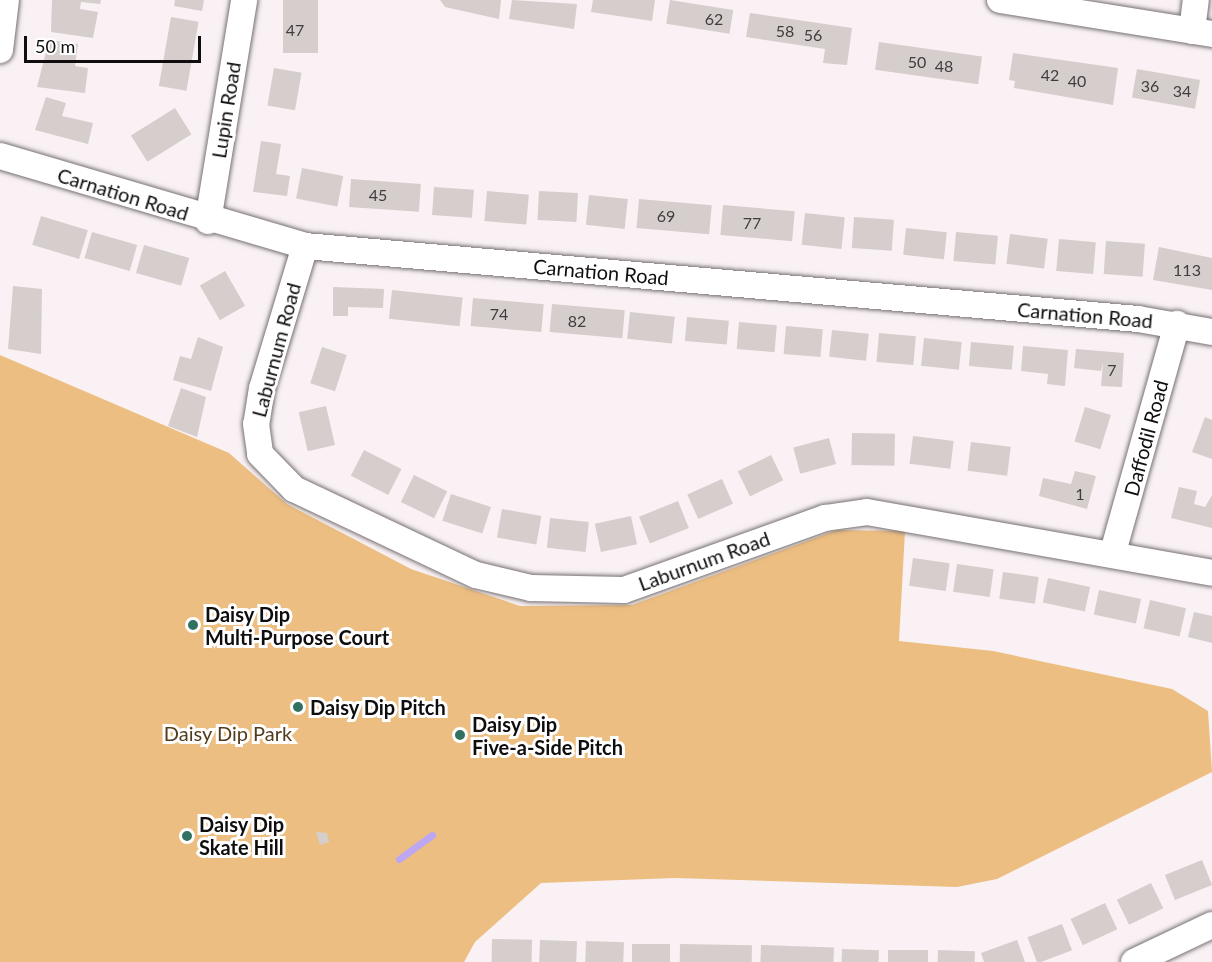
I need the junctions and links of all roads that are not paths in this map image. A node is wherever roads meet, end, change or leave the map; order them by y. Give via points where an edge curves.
1 (6, 0) edge
2 (244, 0) edge
3 (1000, 0) edge
4 (1196, 0) edge
5 (1202, 33) edge
6 (0, 50) edge
7 (0, 156) edge
8 (208, 221) junction
9 (305, 246) junction
10 (1177, 324) junction
11 (1212, 332) edge
12 (1113, 552) junction
13 (1212, 573) edge
14 (1212, 925) edge
15 (1134, 962) edge

1 - 6 street
2 - 8 street, Lupin Road
3 - 5 street
4 - 5 street
7 - 8 street, Carnation Road
8 - 9 street, Carnation Road
9 - 10 street, Carnation Road
9 - 12 street, Laburnum Road via 262,388 256,424 260,454 294,489 476,575 531,588 624,590 825,518 867,512
10 - 11 street, Carnation Road
10 - 12 street, Daffodil Road
12 - 13 street, Laburnum Road
14 - 15 street

